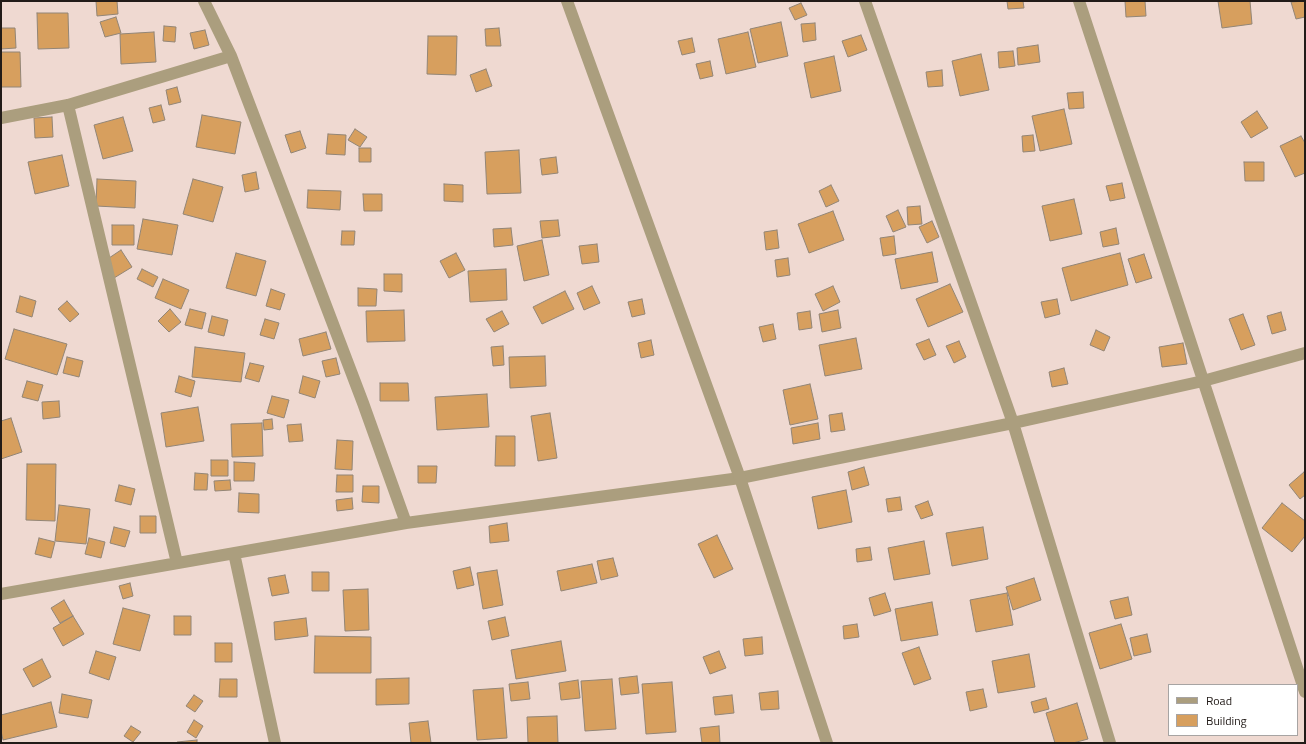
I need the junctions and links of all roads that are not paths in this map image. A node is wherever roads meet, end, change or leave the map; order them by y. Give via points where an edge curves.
1 (204, 1) edge
2 (567, 1) edge
3 (865, 1) edge
4 (1080, 1) edge
5 (231, 56) junction
6 (68, 105) junction
7 (1, 118) edge
8 (1305, 353) edge
9 (1203, 381) junction
10 (1013, 423) junction
11 (740, 478) junction
12 (406, 523) junction
13 (234, 553) junction
14 (178, 563) junction
15 (1, 594) edge
16 (1305, 692) edge
17 (275, 743) edge
18 (827, 743) edge
19 (1110, 743) edge

1 - 5 street
2 - 11 street
3 - 10 street
4 - 9 street
5 - 6 street
5 - 12 street
6 - 7 street
6 - 14 street
8 - 9 street
9 - 10 street
9 - 16 street
10 - 11 street
10 - 19 street
11 - 12 street
11 - 18 street
12 - 13 street
13 - 14 street
13 - 17 street
14 - 15 street

